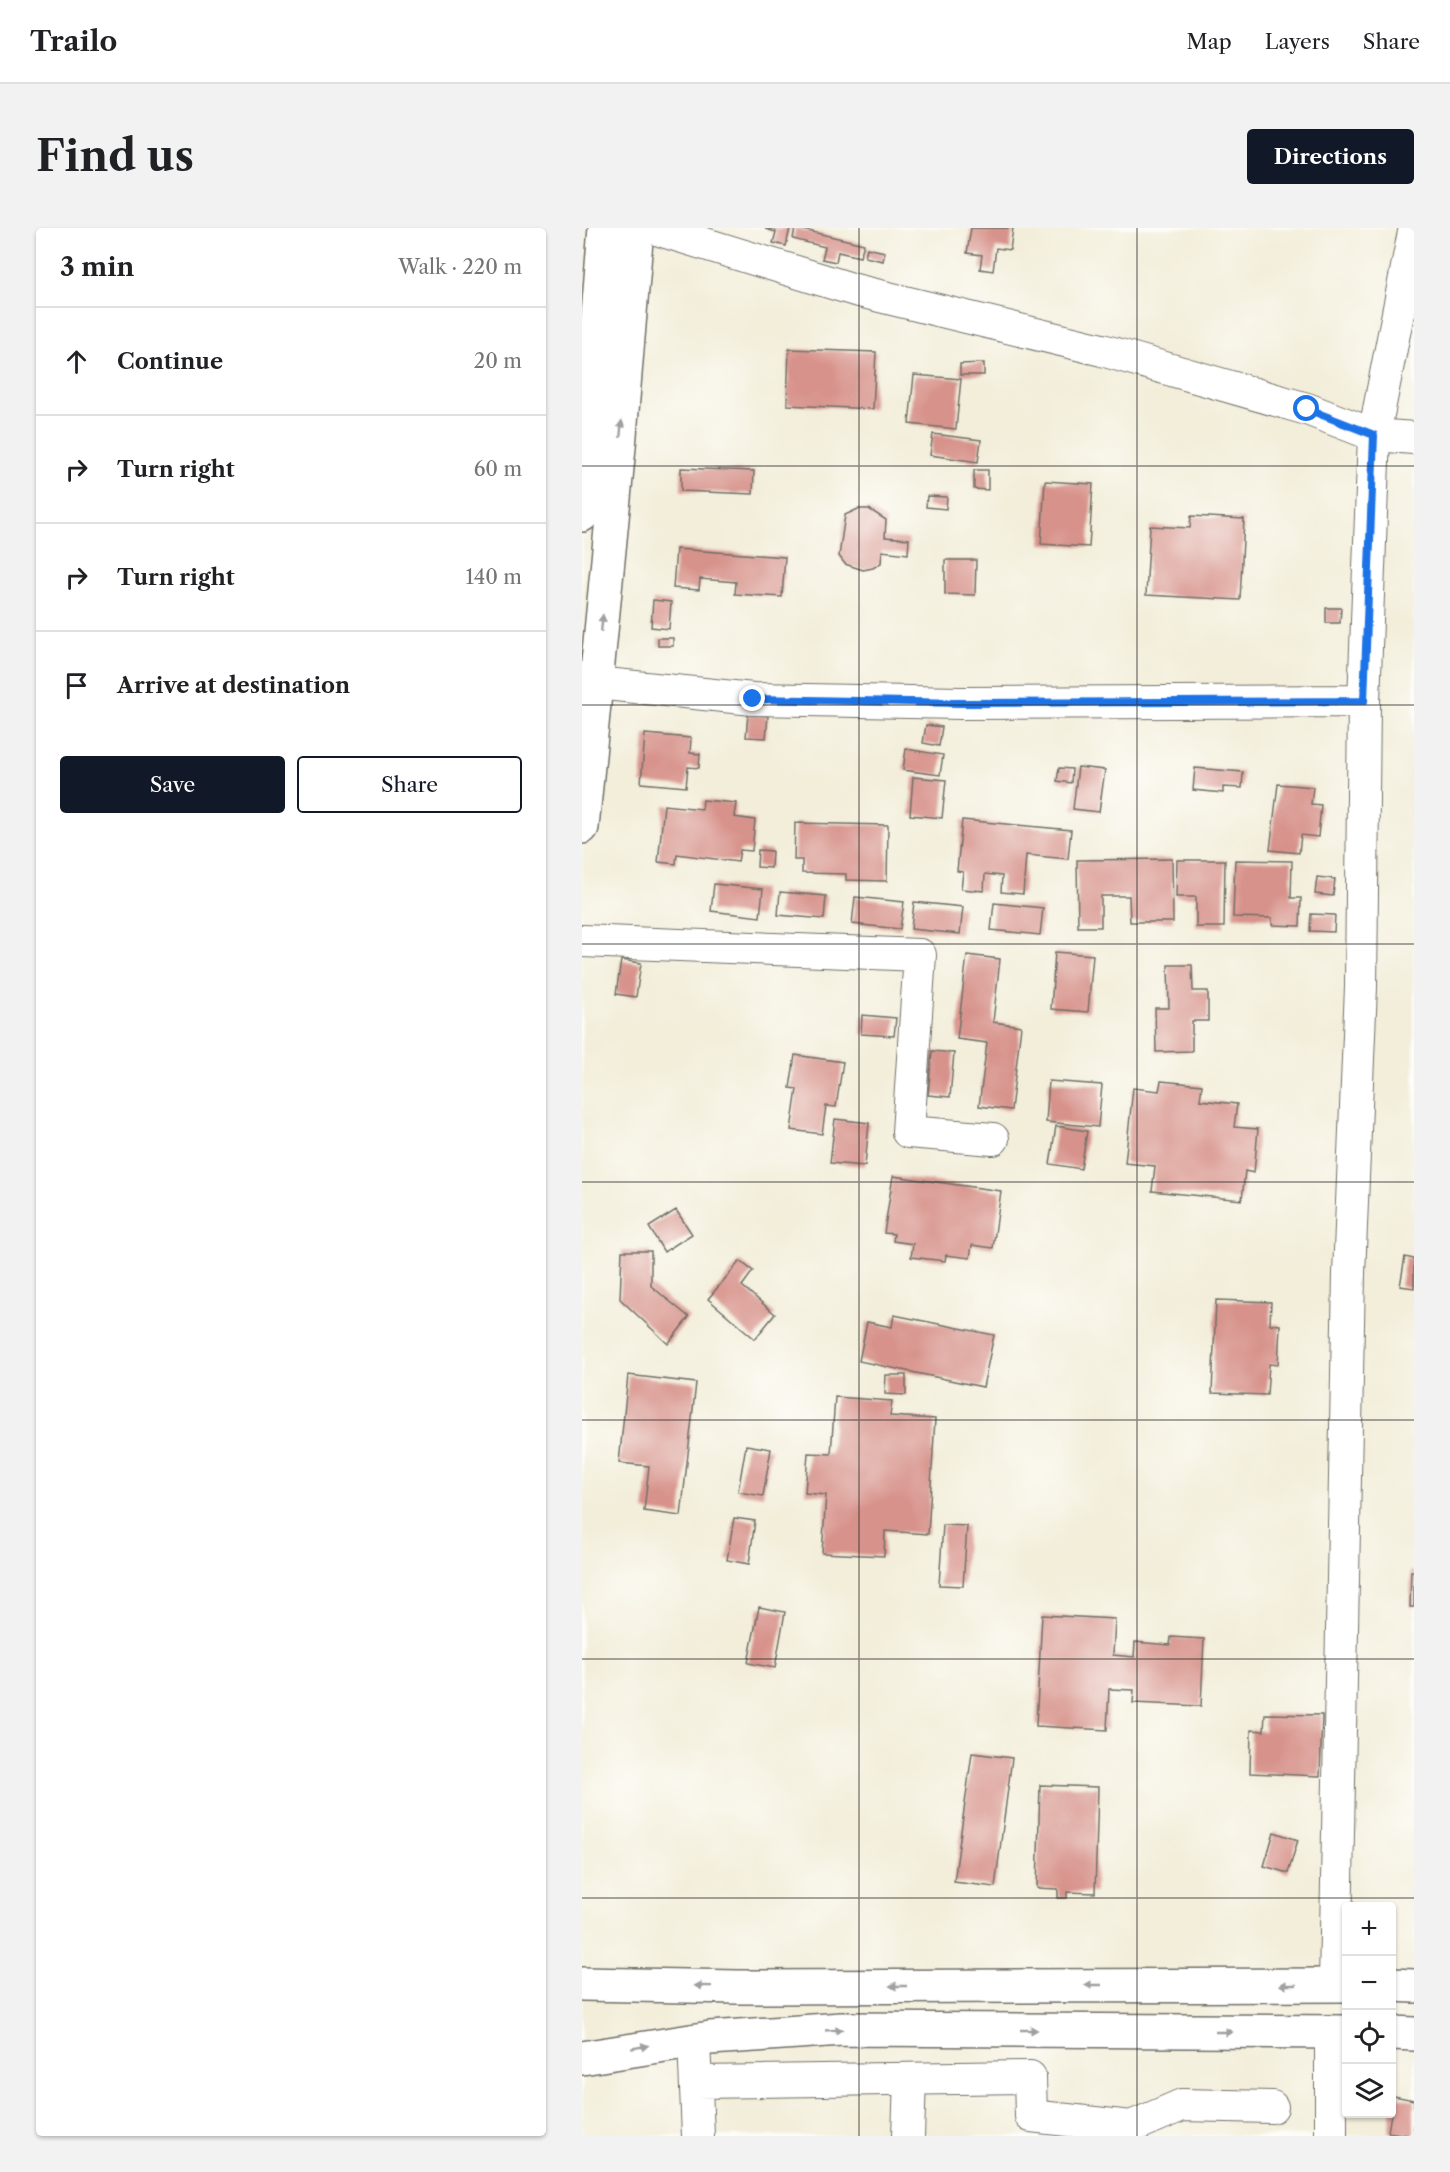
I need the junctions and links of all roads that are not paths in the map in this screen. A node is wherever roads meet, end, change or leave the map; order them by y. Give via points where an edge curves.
1 (605, 228) edge
2 (637, 228) edge
3 (653, 228) edge
4 (1414, 232) edge
5 (1374, 435) junction
6 (1414, 438) edge
7 (582, 515) edge
8 (596, 683) junction
9 (1364, 701) junction
10 (582, 827) edge
11 (582, 941) edge
12 (993, 1139) dead end
13 (582, 1984) edge
14 (1341, 1985) edge
15 (1396, 1985) edge
16 (1414, 1986) edge
17 (1339, 2032) edge
18 (1396, 2033) edge
19 (1414, 2034) edge
20 (693, 2040) junction
21 (582, 2058) edge
22 (910, 2079) junction
23 (696, 2082) junction
24 (1272, 2107) dead end
25 (698, 2136) edge
26 (908, 2136) edge
27 (1331, 2136) edge

1 - 7 main road
8 -> 2 main road
3 - 5 street via 855,290 1102,350 1273,399
4 - 5 street
5 - 6 street
5 - 9 street
8 - 9 street via 753,699 961,703
8 - 10 main road
9 - 14 street via 1361,987 1348,1274
11 - 12 street via 920,955 908,1132
14 -> 13 main road
15 - 16 main road
20 -> 17 main road via 842,2030
17 - 27 street
18 - 19 main road
21 -> 20 main road
20 - 23 street
22 - 23 street
22 - 24 street via 1030,2077 1031,2116 1131,2127 1182,2105
22 - 26 street
23 - 25 street

